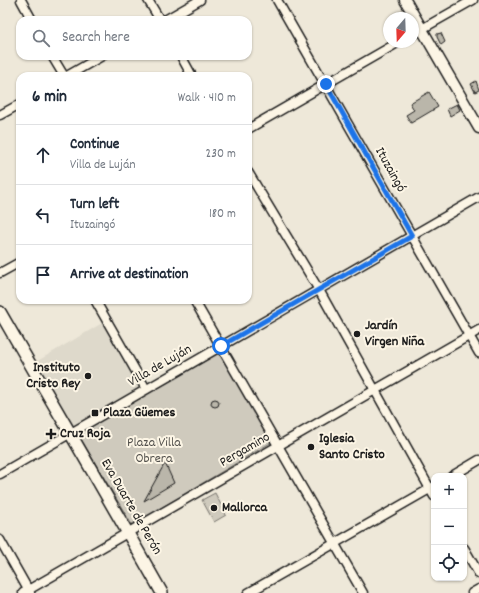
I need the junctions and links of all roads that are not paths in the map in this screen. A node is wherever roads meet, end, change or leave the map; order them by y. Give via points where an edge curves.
1 (21, 0) edge
2 (148, 0) edge
3 (200, 0) edge
4 (277, 0) edge
5 (405, 0) edge
6 (473, 0) edge
7 (410, 12) edge
8 (30, 16) edge
9 (158, 16) edge
10 (172, 16) edge
11 (419, 30) edge
12 (419, 34) edge
13 (389, 48) edge
14 (54, 60) edge
15 (95, 60) edge
16 (183, 60) edge
17 (62, 72) edge
18 (75, 72) edge
19 (190, 72) edge
20 (326, 84) junction
21 (16, 106) edge
22 (0, 115) edge
23 (252, 127) edge
24 (479, 128) edge
25 (252, 179) edge
26 (479, 197) edge
27 (412, 236) junction
28 (16, 264) edge
29 (0, 273) edge
30 (319, 290) junction
31 (97, 304) edge
32 (196, 304) edge
33 (0, 312) edge
34 (479, 330) edge
35 (469, 336) junction
36 (221, 346) junction
37 (479, 353) edge
38 (146, 389) junction
39 (375, 390) junction
40 (70, 434) junction
41 (278, 445) junction
42 (479, 460) edge
43 (457, 473) edge
44 (0, 474) edge
45 (431, 487) edge
46 (431, 491) edge
47 (128, 532) junction
48 (0, 540) edge
49 (333, 544) junction
50 (467, 553) edge
51 (479, 574) edge
52 (479, 589) edge
53 (27, 592) edge
54 (162, 593) edge
55 (248, 593) edge
56 (363, 593) edge
57 (472, 593) edge

1 - 8 street
2 - 9 street
3 - 10 street
4 - 20 street, Ituzaingó
5 - 7 street
6 - 11 street
12 - 24 street
13 - 20 street
14 - 17 street
15 - 18 street
16 - 19 street
20 - 23 street
20 - 27 street, Ituzaingó
21 - 22 street
25 - 30 street
26 - 27 street, Villa de Luján
27 - 30 street, Villa de Luján
27 - 35 street, Ituzaingó
28 - 29 street
30 - 36 street, Villa de Luján
30 - 39 street
31 - 38 street
32 - 36 street
33 - 40 main road, Eva Duarte de Perón
34 - 35 street, Pergamino
35 - 37 street, Ituzaingó
35 - 39 street, Pergamino
36 - 38 street, Villa de Luján
36 - 41 street
38 - 40 street, Villa de Luján
39 - 41 street, Pergamino
39 - 45 street
40 - 44 street, Villa de Luján
40 - 47 main road, Eva Duarte de Perón
41 - 47 street, Pergamino
41 - 49 street
42 - 43 street
46 - 49 street
47 - 53 street, Pergamino
47 - 54 main road, Eva Duarte de Perón
48 - 53 street
49 - 55 street
49 - 56 street
50 - 51 street
52 - 57 street

